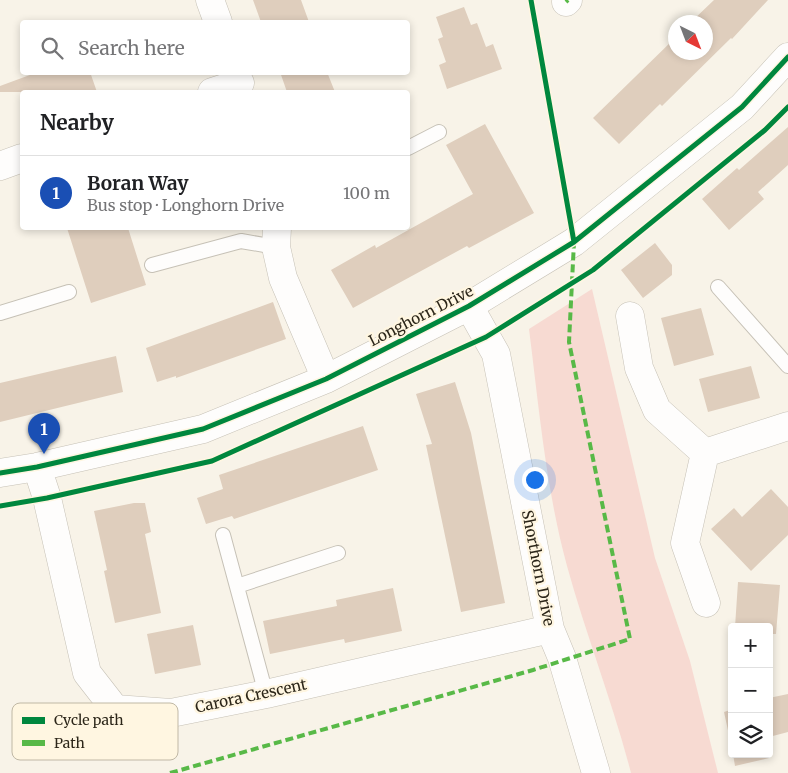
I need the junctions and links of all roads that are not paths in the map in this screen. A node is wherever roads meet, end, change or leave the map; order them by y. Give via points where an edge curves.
1 (210, 0) edge
2 (217, 20) edge
3 (788, 58) edge
4 (240, 83) edge
5 (218, 90) edge
6 (439, 132) dead end
7 (410, 147) edge
8 (20, 159) edge
9 (0, 166) edge
10 (276, 237) edge
11 (152, 265) dead end
12 (718, 287) dead end
13 (69, 292) dead end
14 (469, 306) junction
15 (0, 313) edge
16 (630, 316) dead end
17 (788, 366) edge
18 (326, 378) junction
19 (788, 426) edge
20 (705, 453) junction
21 (37, 467) junction
22 (0, 473) edge
23 (223, 535) dead end
24 (338, 553) dead end
25 (237, 586) junction
26 (706, 603) dead end
27 (550, 629) junction
28 (266, 694) junction
29 (110, 703) edge
30 (178, 712) edge
31 (596, 773) edge

1 - 2 street
3 - 14 street, Longhorn Drive via 742,107 574,242
4 - 5 street
6 - 7 lane
8 - 9 street
10 - 11 lane via 241,241
10 - 18 street via 283,278
12 - 17 lane
13 - 15 lane
14 - 18 street, Longhorn Drive
14 - 27 street, Shorthorn Drive via 496,354
16 - 20 street via 639,368 657,410
18 - 21 street, Longhorn Drive via 203,429
19 - 20 street
20 - 26 street via 686,543
21 - 22 street, Longhorn Drive
21 - 29 street, Carora Crescent via 87,673
23 - 25 lane
24 - 25 lane
25 - 28 lane
27 - 28 street, Carora Crescent
27 - 31 street, Shorthorn Drive via 562,658
28 - 30 street, Carora Crescent

